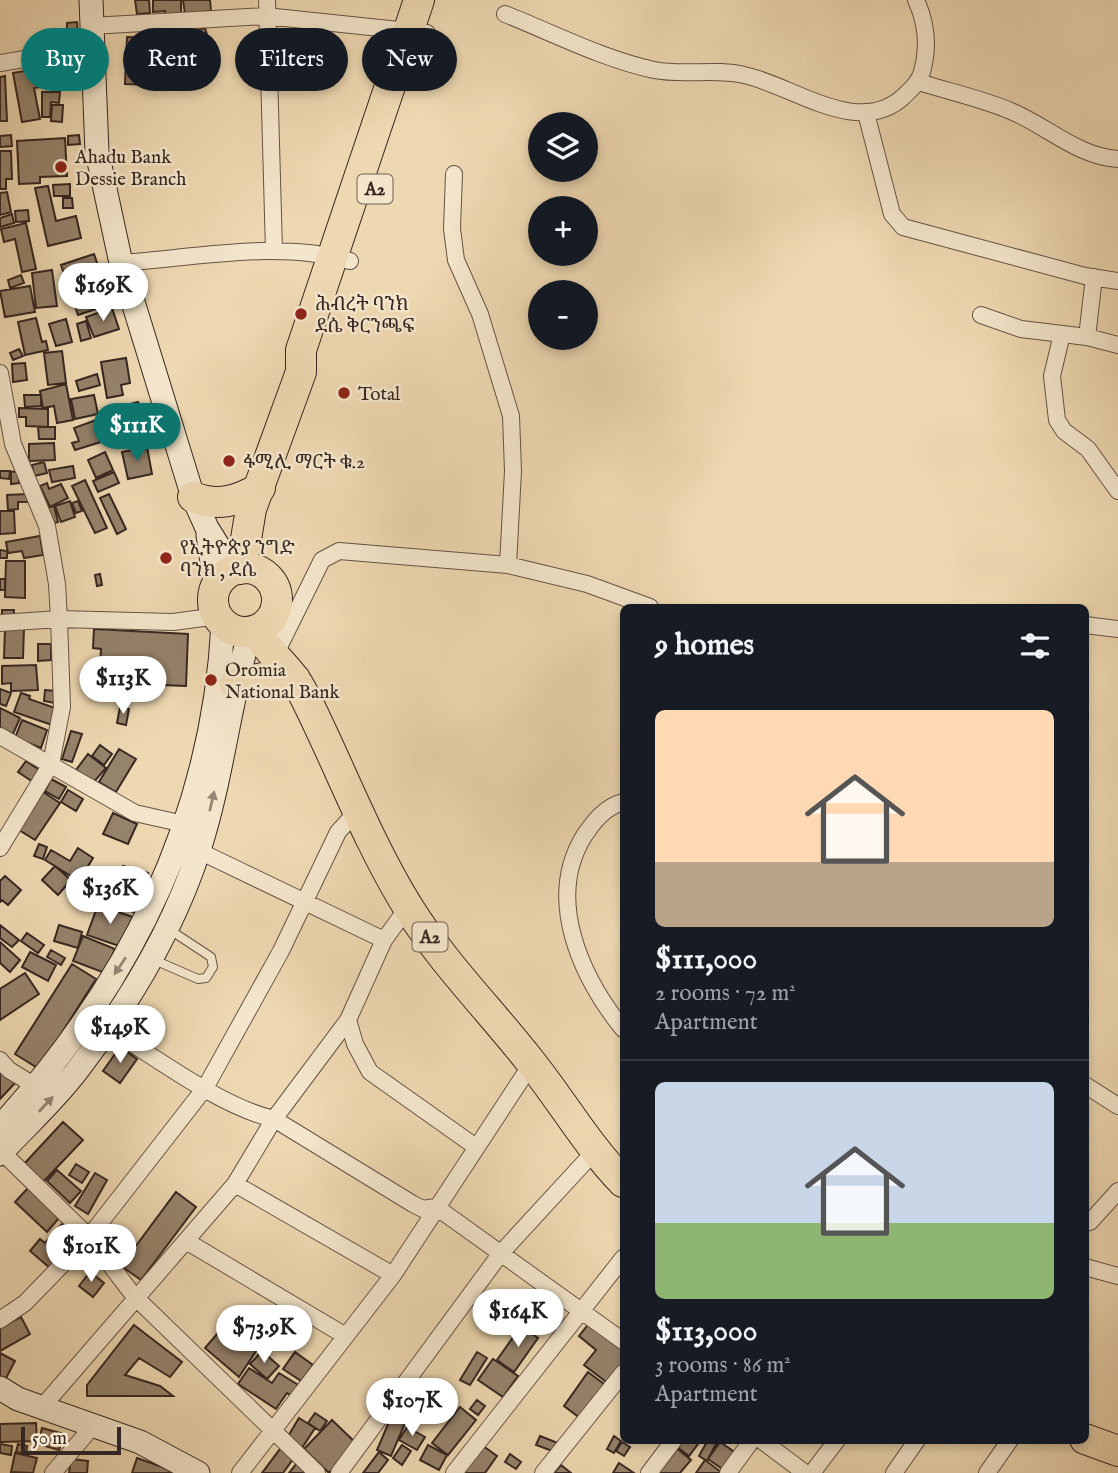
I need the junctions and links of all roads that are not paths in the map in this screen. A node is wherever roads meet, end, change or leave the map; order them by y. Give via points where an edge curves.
1 (90, 0) edge
2 (419, 0) edge
3 (438, 0) edge
4 (916, 0) edge
5 (267, 8) edge
6 (505, 14) dead end
7 (91, 28) edge
8 (398, 28) edge
9 (418, 28) edge
10 (420, 28) edge
11 (109, 34) edge
12 (21, 57) edge
13 (0, 63) edge
14 (919, 82) junction
15 (94, 91) edge
16 (398, 91) edge
17 (866, 113) junction
18 (1118, 159) edge
19 (454, 174) dead end
20 (274, 251) junction
21 (342, 258) junction
22 (121, 263) junction
23 (1094, 277) junction
24 (1118, 281) edge
25 (981, 315) dead end
26 (1062, 334) junction
27 (1087, 337) junction
28 (1118, 345) edge
29 (0, 373) edge
30 (6, 438) edge
31 (1118, 491) edge
32 (193, 497) junction
33 (255, 498) junction
34 (508, 565) junction
35 (269, 579) junction
36 (642, 604) edge
37 (59, 619) junction
38 (0, 622) edge
39 (251, 622) junction
40 (1089, 625) edge
41 (1118, 629) edge
42 (235, 684) junction
43 (0, 736) edge
44 (51, 764) junction
45 (620, 803) edge
46 (357, 811) junction
47 (184, 824) junction
48 (0, 848) edge
49 (199, 851) junction
50 (304, 902) junction
51 (408, 907) junction
52 (167, 929) junction
53 (384, 940) junction
54 (150, 959) junction
55 (348, 1020) junction
56 (620, 1025) edge
57 (108, 1028) junction
58 (0, 1060) edge
59 (532, 1063) junction
60 (37, 1087) junction
61 (205, 1088) junction
62 (1089, 1088) edge
63 (1118, 1106) edge
64 (274, 1119) junction
65 (0, 1127) edge
66 (476, 1147) junction
67 (594, 1152) junction
68 (1, 1153) edge
69 (620, 1179) edge
70 (235, 1184) junction
71 (1118, 1191) edge
72 (436, 1207) junction
73 (1089, 1222) edge
74 (89, 1237) junction
75 (186, 1241) junction
76 (501, 1253) junction
77 (620, 1262) edge
78 (1089, 1267) edge
79 (393, 1275) junction
80 (1118, 1276) edge
81 (134, 1296) junction
82 (583, 1313) junction
83 (0, 1320) edge
84 (344, 1335) junction
85 (620, 1339) edge
86 (620, 1377) edge
87 (2, 1391) edge
88 (43, 1406) junction
89 (92, 1427) junction
90 (274, 1428) junction
91 (1089, 1440) edge
92 (671, 1444) edge
93 (749, 1444) edge
94 (766, 1444) edge
95 (834, 1444) edge
96 (915, 1444) edge
97 (1007, 1444) edge
98 (1118, 1451) edge
99 (53, 1473) edge
100 (198, 1473) edge
101 (240, 1473) edge
102 (317, 1473) edge
103 (339, 1473) edge
104 (453, 1473) edge
105 (542, 1473) edge
106 (649, 1473) edge
107 (728, 1473) edge
108 (805, 1473) edge
109 (812, 1473) edge
110 (894, 1473) edge
111 (987, 1473) edge

1 - 7 street
2 - 9 highway, A2
3 - 10 highway, A2
4 - 14 street via 926,35
5 - 8 street
5 - 11 street
5 - 20 street
6 - 17 street via 655,70 731,72 763,79 844,111
12 - 13 street
14 - 17 street via 895,103
14 - 18 street via 1013,112 1057,138
15 - 22 street via 97,152
16 - 21 highway, A2
17 - 23 street via 892,215 903,227
19 - 34 street via 456,260 480,314 511,416
20 - 21 street
20 - 22 street
21 - 33 highway, A2 via 325,307 318,355 301,372
22 - 32 street
23 - 24 street
23 - 27 street
25 - 26 street via 1021,329
26 - 27 street
26 - 31 street via 1052,376 1057,420 1088,449
27 - 28 street
29 - 30 street
30 - 37 street via 47,526
32 - 33 highway via 208,503
32 - 39 street
33 - 35 highway, A2
33 - 39 highway, A2
34 - 36 street via 587,584
34 - 39 street via 369,552 330,553
35 - 39 highway, A2 via 278,599
35 - 39 highway via 251,569
37 - 38 street
37 - 39 street
37 - 44 street via 62,707
39 - 42 street
39 - 42 highway via 263,678
39 - 46 highway, A2
39 - 47 street via 215,714
40 - 41 street
49 -> 42 street
43 - 44 street
44 - 47 street via 135,813
44 - 48 street
45 - 56 street via 594,820 575,851 567,905 576,954
46 - 50 street via 338,832
46 - 51 highway, A2
47 -> 60 street via 132,948
49 - 50 street
49 - 52 street
50 - 53 street
50 - 61 street
51 - 53 street
51 - 59 highway, A2
52 - 54 street
52 - 54 lane via 211,957 213,967 206,978 198,979
53 - 55 street
54 - 57 street
55 - 64 street
55 - 66 street via 370,1072
57 - 61 street
68 -> 57 street via 78,1070
58 - 60 street
59 - 66 street
59 - 67 highway, A2
60 - 65 street
61 - 64 street
61 - 74 street
62 - 63 street
64 - 70 street
64 - 72 street via 413,1204 424,1209
66 - 72 street
67 - 69 highway, A2
67 - 76 street
68 - 74 street
70 - 75 street
70 - 79 street
71 - 73 street
72 - 76 street
72 - 79 street
74 - 81 street
74 - 83 street via 25,1303
75 - 81 street
75 - 84 street
76 - 82 street
76 - 103 street
77 - 82 street
78 - 80 street
79 - 84 street
81 - 88 street
81 - 90 street
82 - 85 street
82 - 104 street
84 - 90 street
86 - 105 street
87 - 88 street
88 - 89 street
89 - 99 street
89 - 100 street via 140,1442
90 - 101 street
90 - 102 street
91 - 98 highway
92 - 106 street
93 - 107 street
94 - 108 street
95 - 109 street
96 - 110 street
97 - 111 street

